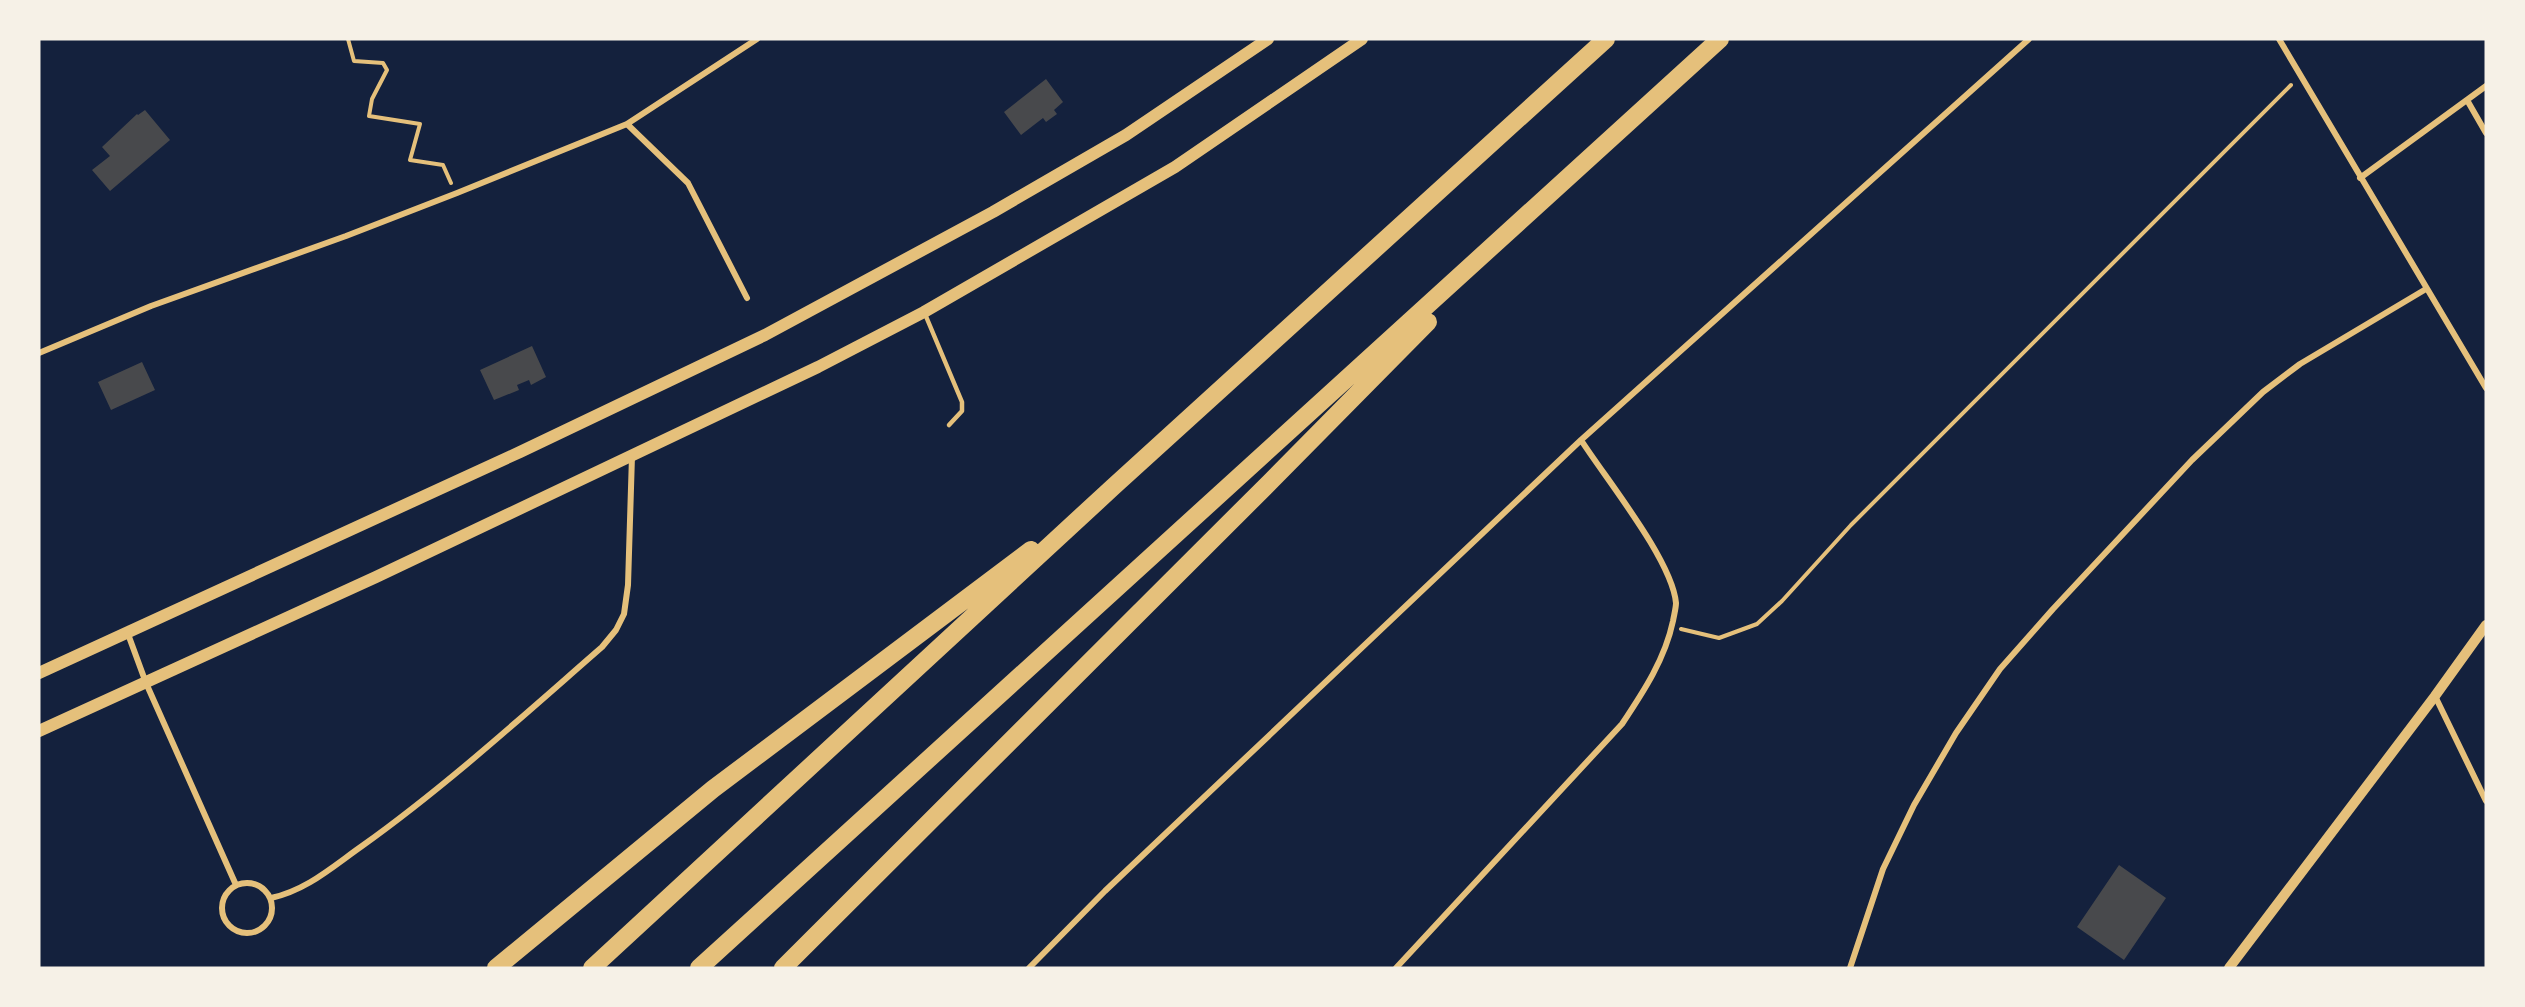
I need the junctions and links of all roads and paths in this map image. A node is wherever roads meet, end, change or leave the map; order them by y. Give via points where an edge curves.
1 (348, 39) edge
2 (757, 39) edge
3 (1268, 39) edge
4 (1362, 39) edge
5 (1606, 39) edge
6 (1720, 39) edge
7 (2029, 39) edge
8 (2279, 39) edge
9 (2301, 76) junction
10 (2486, 86) edge
11 (2467, 100) junction
12 (627, 124) junction
13 (2486, 133) edge
14 (2360, 178) junction
15 (1566, 181) junction
16 (457, 194) junction
17 (2426, 289) junction
18 (747, 298) dead end
19 (924, 312) junction
20 (39, 353) edge
21 (2486, 388) edge
22 (949, 424) dead end
23 (1581, 440) junction
24 (632, 455) junction
25 (1113, 487) junction
26 (2486, 625) edge
27 (1671, 627) junction
28 (128, 634) junction
29 (39, 673) edge
30 (146, 683) junction
31 (2435, 696) junction
32 (39, 731) edge
33 (2486, 801) edge
34 (236, 885) junction
35 (271, 897) junction
36 (496, 968) edge
37 (592, 968) edge
38 (699, 968) edge
39 (783, 968) edge
40 (1029, 968) edge
41 (1396, 968) edge
42 (1850, 968) edge
43 (2229, 968) edge

1 - 16 path via 354,61 383,63 387,70 372,99 369,116 420,124 410,160 443,165
2 - 12 street
3 - 28 main road via 1126,135 765,335
4 - 19 main road via 1175,167
5 - 25 highway
6 - 15 highway
7 - 23 street
8 - 9 street
9 - 14 street
9 - 27 path via 1851,525 1757,624 1719,638
10 - 11 street
11 - 13 street
11 - 14 street
12 - 16 street
12 - 18 street via 688,183
14 - 17 street
15 - 38 highway
15 - 39 highway
16 - 20 street via 151,306
17 - 21 street
17 - 42 street via 2300,364 2263,392 2192,460 2000,669 1914,805 1883,869
19 - 22 lane via 962,402 962,411
19 - 24 main road
23 - 27 street via 1670,578 1676,604
23 - 40 street via 1105,891
24 - 30 main road
24 - 35 street via 628,585 624,614 616,630 602,647 398,820 317,879
25 - 36 highway via 713,789
25 - 37 highway
26 - 31 street
27 - 41 street via 1669,641 1648,685 1623,724
28 - 29 main road
28 - 30 street
30 - 32 main road
30 - 34 street
31 - 33 street
31 - 43 street
34 - 35 street via 256,884
34 - 35 street via 228,891 222,909 230,927 238,932 257,931 265,926 271,918

